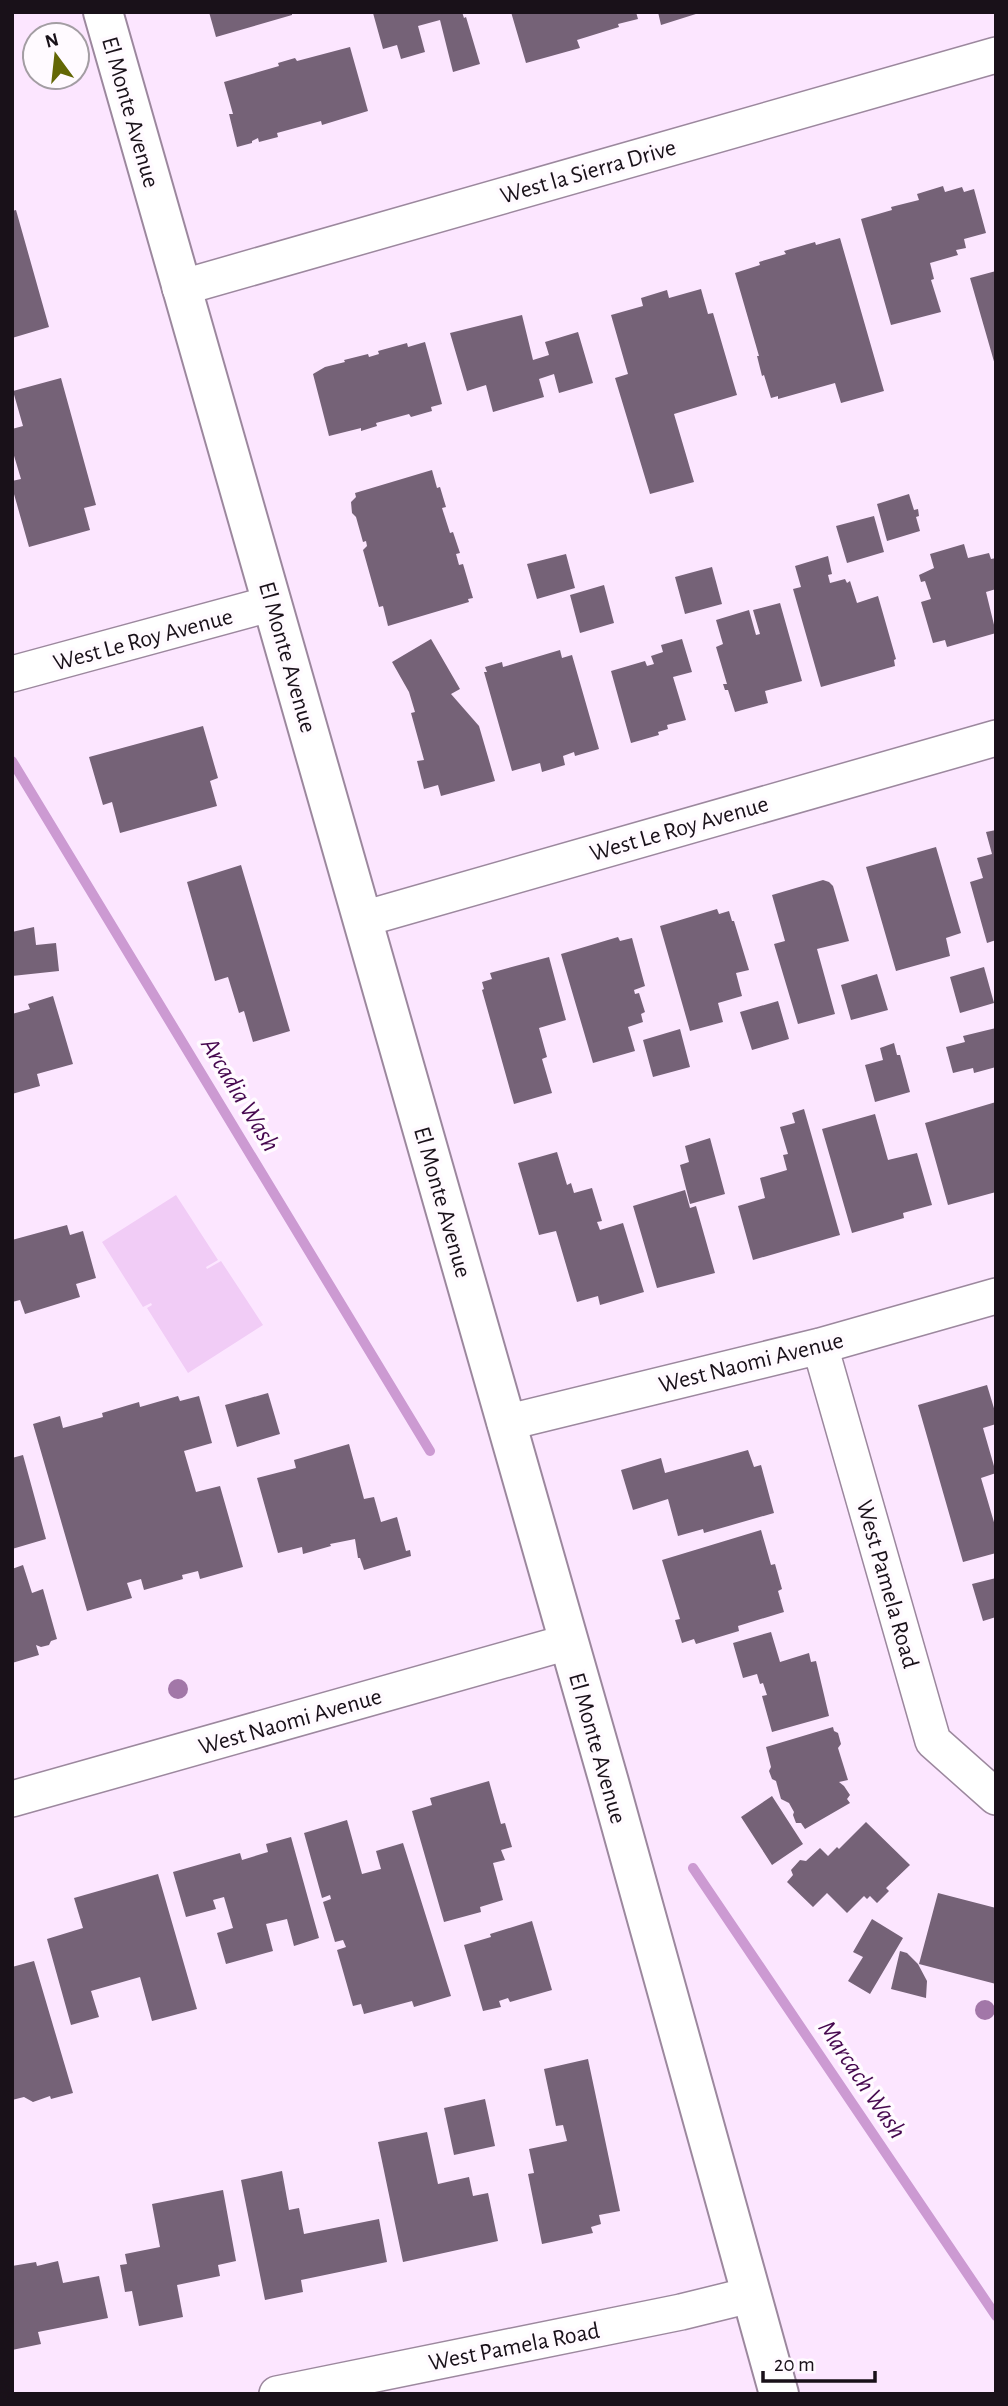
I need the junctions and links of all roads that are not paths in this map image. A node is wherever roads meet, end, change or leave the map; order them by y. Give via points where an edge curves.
1 (103, 12) edge
2 (996, 55) edge
3 (180, 288) junction
4 (273, 603) junction
5 (12, 674) edge
6 (996, 738) edge
7 (363, 919) junction
8 (996, 1296) edge
9 (820, 1346) junction
10 (505, 1423) junction
11 (568, 1642) junction
12 (996, 1797) edge
13 (12, 1799) edge
14 (750, 2295) junction
15 (277, 2394) edge
16 (779, 2394) edge

1 - 3 street, El Monte Avenue
2 - 3 street, West la Sierra Drive
3 - 4 street, El Monte Avenue
4 - 5 street, West Le Roy Avenue
4 - 7 street, El Monte Avenue
6 - 7 street, West Le Roy Avenue
7 - 10 street, El Monte Avenue
8 - 9 street, West Naomi Avenue
9 - 10 street, West Naomi Avenue
9 - 12 street, West Pamela Road via 933,1741
10 - 11 street, El Monte Avenue
11 - 13 street, West Naomi Avenue
11 - 14 street, El Monte Avenue
14 - 15 street, West Pamela Road
14 - 16 street, El Monte Avenue

